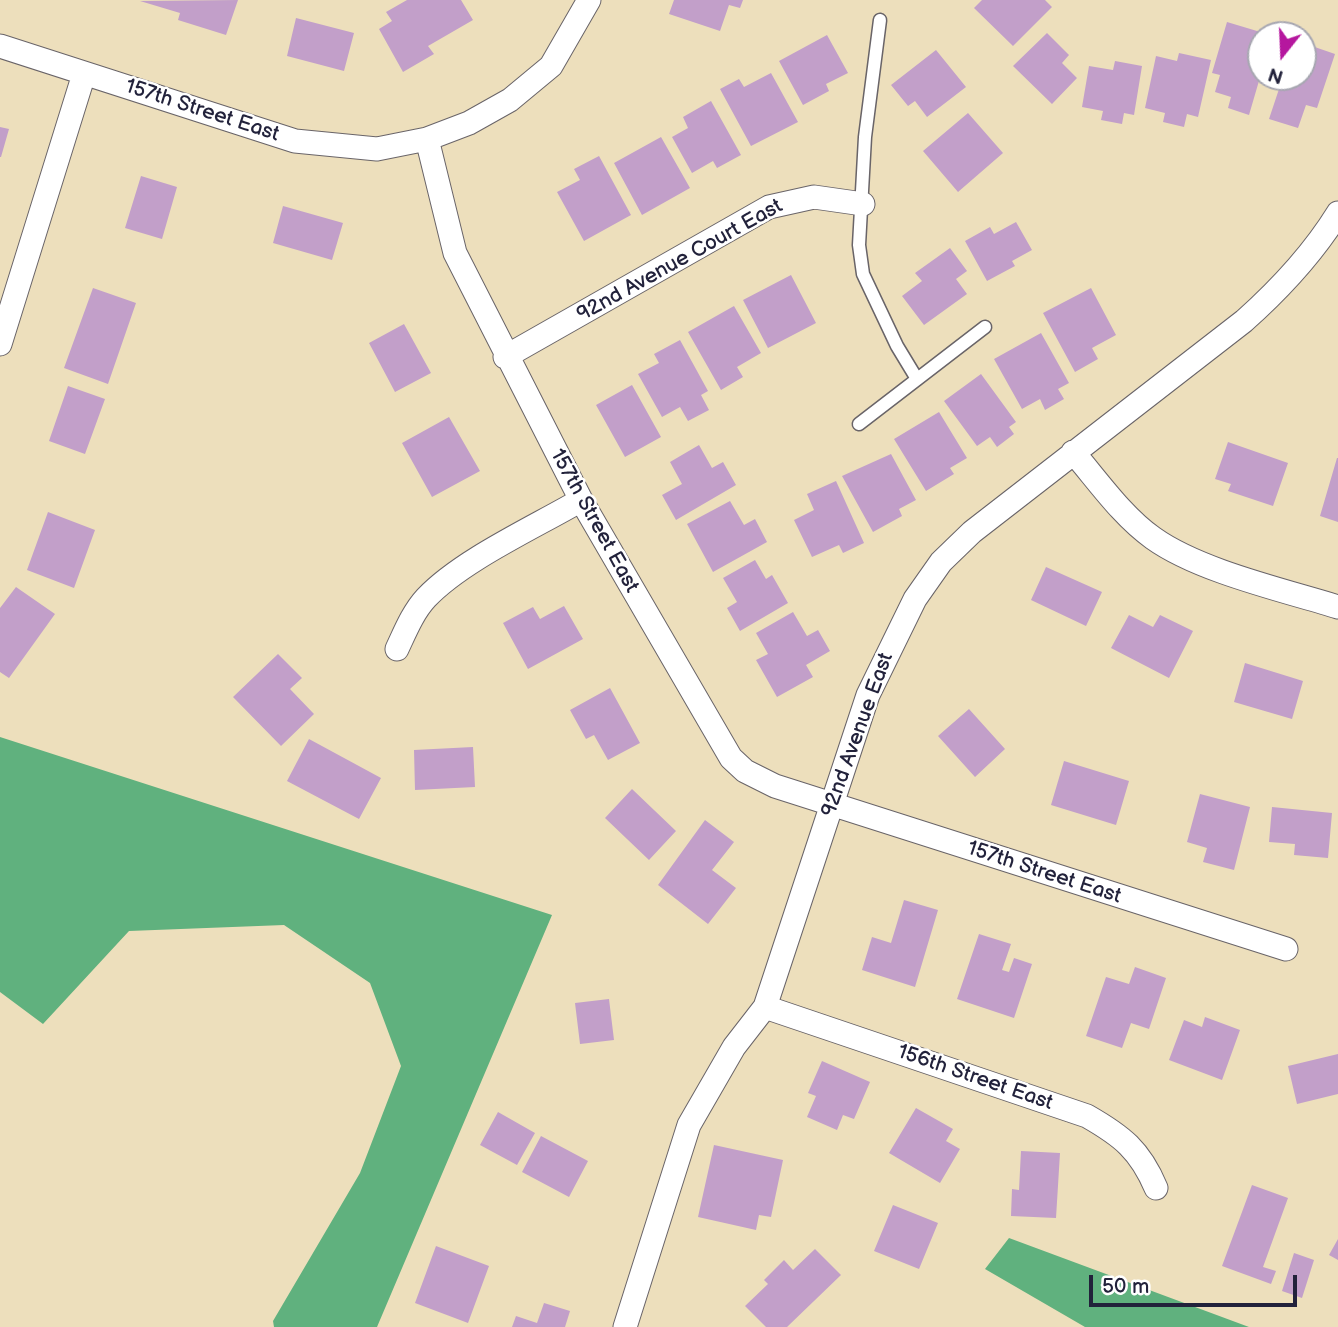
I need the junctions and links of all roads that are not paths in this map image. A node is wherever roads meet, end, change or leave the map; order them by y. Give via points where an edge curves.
1 (589, 0) edge
2 (880, 20) dead end
3 (0, 46) edge
4 (85, 74) junction
5 (427, 139) junction
6 (863, 204) junction
7 (1336, 220) edge
8 (985, 327) dead end
9 (0, 344) edge
10 (505, 357) junction
11 (917, 380) junction
12 (859, 424) dead end
13 (1073, 452) junction
14 (581, 500) junction
15 (1338, 607) edge
16 (397, 649) dead end
17 (833, 804) junction
18 (1286, 949) dead end
19 (765, 1007) junction
20 (1156, 1188) dead end
21 (625, 1327) edge

1 - 5 street via 551,66 510,100
2 - 6 lane via 865,137
3 - 4 street, 157th Street East
4 - 5 street, 157th Street East via 295,141 377,149
4 - 9 street
5 - 10 street, 157th Street East via 454,253
6 - 10 street, 92nd Avenue Court East via 814,197 769,207
6 - 11 lane via 859,244 863,274
7 - 13 street, 92nd Avenue East via 1284,285 1244,321
8 - 11 lane
10 - 14 street, 157th Street East
11 - 12 lane
13 - 15 street via 1153,538 1219,569
13 - 17 street, 92nd Avenue East via 972,532 941,562 915,599 869,695
14 - 16 street via 459,572 426,598
14 - 17 street, 157th Street East via 732,758 745,771 775,786
17 - 18 street, 157th Street East
17 - 19 street, 92nd Avenue East
19 - 20 street, 156th Street East via 1087,1116 1124,1138 1147,1167
19 - 21 street, 92nd Avenue East via 734,1047 690,1125

